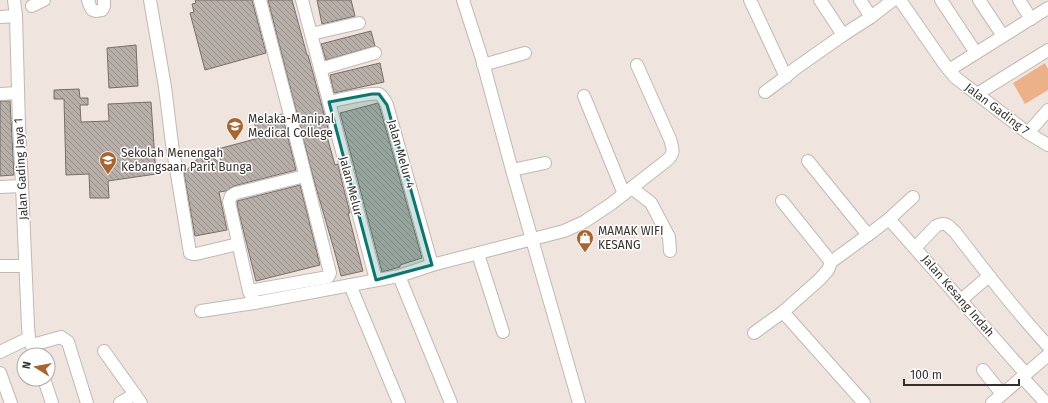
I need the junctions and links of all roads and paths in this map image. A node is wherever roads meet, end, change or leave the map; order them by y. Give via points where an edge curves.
1 (14, 0) edge
2 (44, 0) edge
3 (88, 0) edge
4 (104, 0) edge
5 (150, 0) edge
6 (260, 0) edge
7 (302, 0) edge
8 (462, 0) edge
9 (750, 0) edge
10 (820, 0) edge
11 (860, 0) edge
12 (893, 0) edge
13 (900, 0) edge
14 (941, 0) edge
15 (980, 0) edge
16 (1018, 0) edge
17 (32, 6) dead end
18 (1048, 8) edge
19 (16, 16) junction
20 (0, 17) edge
21 (871, 17) junction
22 (1031, 19) junction
23 (359, 23) dead end
24 (311, 34) junction
25 (843, 35) junction
26 (1003, 36) junction
27 (375, 53) dead end
28 (524, 53) dead end
29 (976, 53) junction
30 (1046, 54) edge
31 (483, 65) junction
32 (637, 65) dead end
33 (320, 69) junction
34 (949, 70) junction
35 (786, 77) junction
36 (765, 92) dead end
37 (18, 93) junction
38 (0, 94) edge
39 (977, 94) junction
40 (584, 96) dead end
41 (329, 102) junction
42 (1048, 110) edge
43 (1028, 133) junction
44 (1048, 145) edge
45 (808, 161) dead end
46 (545, 163) dead end
47 (512, 170) junction
48 (305, 176) junction
49 (22, 186) junction
50 (0, 187) edge
51 (628, 191) junction
52 (913, 197) dead end
53 (782, 201) dead end
54 (889, 219) junction
55 (868, 235) junction
56 (532, 240) junction
57 (238, 244) junction
58 (915, 248) junction
59 (670, 251) dead end
60 (478, 254) junction
61 (831, 262) junction
62 (432, 265) junction
63 (0, 266) edge
64 (25, 266) junction
65 (399, 276) junction
66 (989, 276) junction
67 (376, 280) junction
68 (350, 285) junction
69 (249, 291) junction
70 (961, 300) junction
71 (254, 303) junction
72 (200, 311) dead end
73 (783, 312) junction
74 (503, 332) dead end
75 (754, 333) dead end
76 (32, 346) edge
77 (1048, 346) edge
78 (104, 351) dead end
79 (0, 352) edge
80 (1048, 355) edge
81 (983, 370) dead end
82 (0, 373) edge
83 (1024, 375) junction
84 (47, 387) edge
85 (1002, 394) junction
86 (138, 398) edge
87 (11, 403) edge
88 (52, 403) edge
89 (87, 403) edge
90 (120, 403) edge
91 (399, 403) edge
92 (451, 403) edge
93 (580, 403) edge
94 (864, 403) edge
95 (992, 403) edge
96 (1046, 403) edge

1 - 19 street, Jalan Gading Jaya 1
2 - 17 street
3 - 4 street via 91,9 98,11 102,10
5 - 57 street via 190,253 196,254
6 - 48 street
7 - 24 street, Jalan Melur
8 - 31 street
9 - 35 street
10 - 25 street
11 - 21 street
12 - 21 street
13 - 34 street, Jalan Gading 7
14 - 29 street
15 - 26 street
16 - 22 street
18 - 22 street
19 - 20 street
19 - 37 street, Jalan Gading Jaya 1
21 - 25 street
22 - 26 street
23 - 24 street
24 - 33 street, Jalan Melur
25 - 35 street
26 - 29 street
27 - 33 street
28 - 31 street
29 - 34 street
30 - 39 street
31 - 47 street
32 - 51 street via 673,151 666,162
33 - 41 street, Jalan Melur
34 - 39 street, Jalan Gading 7
35 - 36 street
37 - 38 street
37 - 49 street, Jalan Gading Jaya 1
39 - 43 street, Jalan Gading 7
40 - 51 street
41 - 62 street, Jalan Melur 4 via 372,94 383,97
41 - 67 street, Jalan Melur
42 - 43 street
43 - 44 street, Jalan Gading 7
45 - 55 street
46 - 47 street
47 - 56 street
48 - 57 street via 230,196
48 - 69 street via 329,275
49 - 50 street
49 - 64 street, Jalan Gading Jaya 1
51 - 56 street via 584,222
51 - 59 street via 651,203 669,237
52 - 54 street
53 - 61 street
54 - 55 street
54 - 58 street, Jalan Kesang Indah
55 - 61 street
56 - 60 street
56 - 93 street
57 - 69 street
58 - 66 street via 936,226 945,224 956,232
58 - 70 street, Jalan Kesang Indah
60 - 62 street
60 - 74 street
61 - 73 street via 820,279
62 - 65 street
63 - 64 street
64 - 76 street, Jalan Gading Jaya 1 via 28,326
65 - 67 street
65 - 92 street
66 - 70 street
66 - 77 street
67 - 68 street
68 - 71 street
68 - 91 street
69 - 71 street
70 - 83 street, Jalan Kesang Indah
71 - 72 street
73 - 75 street
73 - 94 street
76 - 79 street
76 - 89 street via 61,337 68,342
78 - 86 street
80 - 83 street
81 - 85 street
82 - 87 street
83 - 85 street
83 - 96 street, Jalan Kesang Indah
84 - 88 street
85 - 95 street
86 - 90 street

